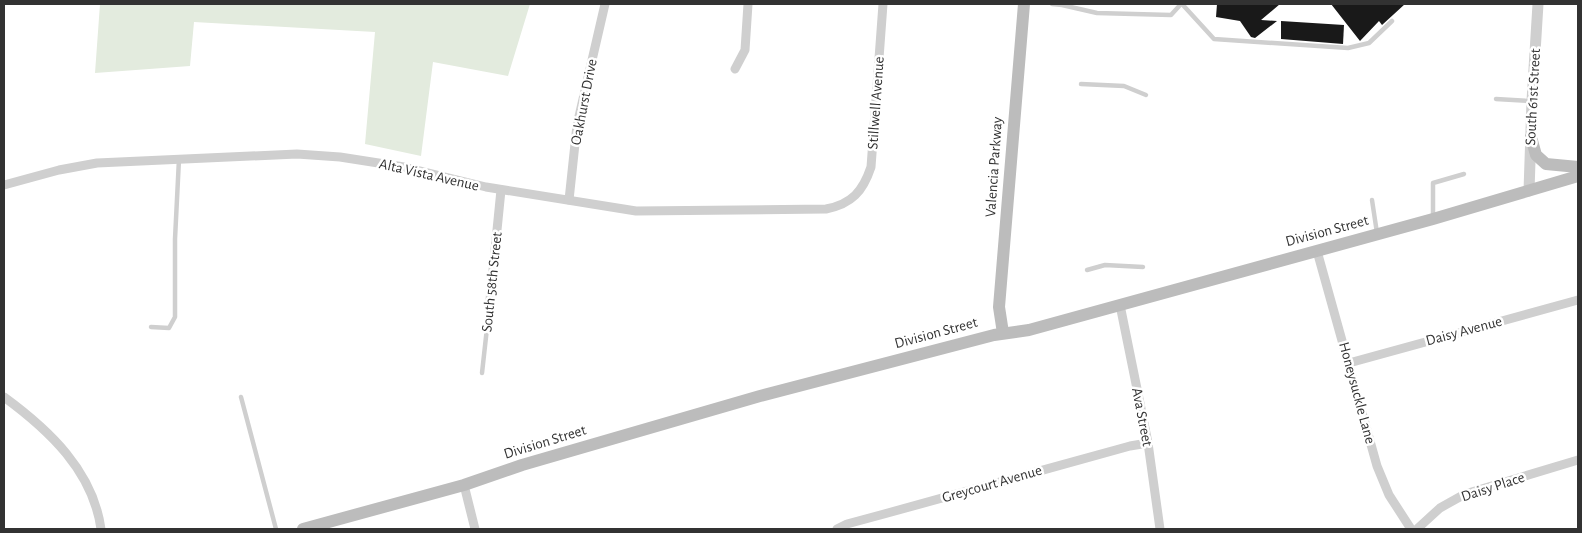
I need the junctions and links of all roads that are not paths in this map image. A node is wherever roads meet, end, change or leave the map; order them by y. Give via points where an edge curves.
1 (605, 4) edge
2 (748, 4) edge
3 (883, 4) edge
4 (1024, 4) edge
5 (1052, 4) edge
6 (1181, 4) edge
7 (1538, 4) edge
8 (1392, 20) dead end
9 (735, 69) dead end
10 (1080, 84) dead end
11 (1146, 95) dead end
12 (1496, 99) dead end
13 (1532, 101) junction
14 (1531, 137) junction
15 (179, 159) junction
16 (1578, 167) edge
17 (1464, 174) dead end
18 (1578, 176) edge
19 (4, 184) edge
20 (501, 190) junction
21 (1529, 191) junction
22 (854, 198) joint
23 (569, 200) junction
24 (1372, 200) dead end
25 (1433, 219) junction
26 (1377, 234) junction
27 (1317, 251) junction
28 (1143, 267) dead end
29 (1086, 270) dead end
30 (1578, 300) edge
31 (1120, 305) junction
32 (489, 310) joint
33 (151, 327) dead end
34 (1003, 333) junction
35 (1349, 363) junction
36 (482, 373) dead end
37 (4, 397) edge
38 (241, 397) dead end
39 (1148, 443) junction
40 (1578, 460) edge
41 (464, 485) junction
42 (101, 529) edge
43 (276, 529) edge
44 (303, 529) edge
45 (475, 529) edge
46 (838, 529) edge
47 (1160, 529) edge
48 (1411, 529) edge
49 (1417, 529) edge

1 - 23 street, Oakhurst Drive via 577,125
2 - 9 street via 745,50
3 - 22 street, Stillwell Avenue via 871,167 866,183
4 - 34 main road, Valencia Parkway via 999,307
5 - 6 lane via 1097,13 1171,15
6 - 8 lane via 1214,39 1271,44 1348,48 1369,43
7 - 13 street, South 61st Street
10 - 11 lane via 1124,86
12 - 13 lane
13 - 14 street, South 61st Street
14 - 16 main road via 1536,155 1546,164
14 - 21 street, South 61st Street
15 - 19 street, Alta Vista Avenue via 97,163
15 - 20 street, Alta Vista Avenue via 297,154 340,157 404,167
15 - 33 lane via 175,318 169,328
17 - 25 lane via 1433,183
18 - 21 main road, Division Street
20 - 23 street, Alta Vista Avenue
20 - 32 street, South 58th Street
21 - 25 main road, Division Street
22 - 23 street, Alta Vista Avenue via 826,209 645,211
24 - 26 lane
25 - 26 main road, Division Street
26 - 27 main road, Division Street
27 - 31 main road, Division Street
27 - 35 street, Honeysuckle Lane
28 - 29 lane via 1105,265
30 - 35 street, Daisy Avenue
31 - 34 main road, Division Street via 1029,330
31 - 39 street, Ava Street
32 - 36 lane, South 58th Street
34 - 41 main road, Division Street via 760,396
35 - 48 street, Honeysuckle Lane via 1377,466 1388,495
37 - 42 street via 55,440 79,470 94,498
38 - 43 lane
39 - 46 street, Greycourt Avenue via 900,509
39 - 47 street, Ava Street
40 - 49 street, Daisy Place via 1465,494 1440,508
41 - 44 main road, Division Street
41 - 45 street

